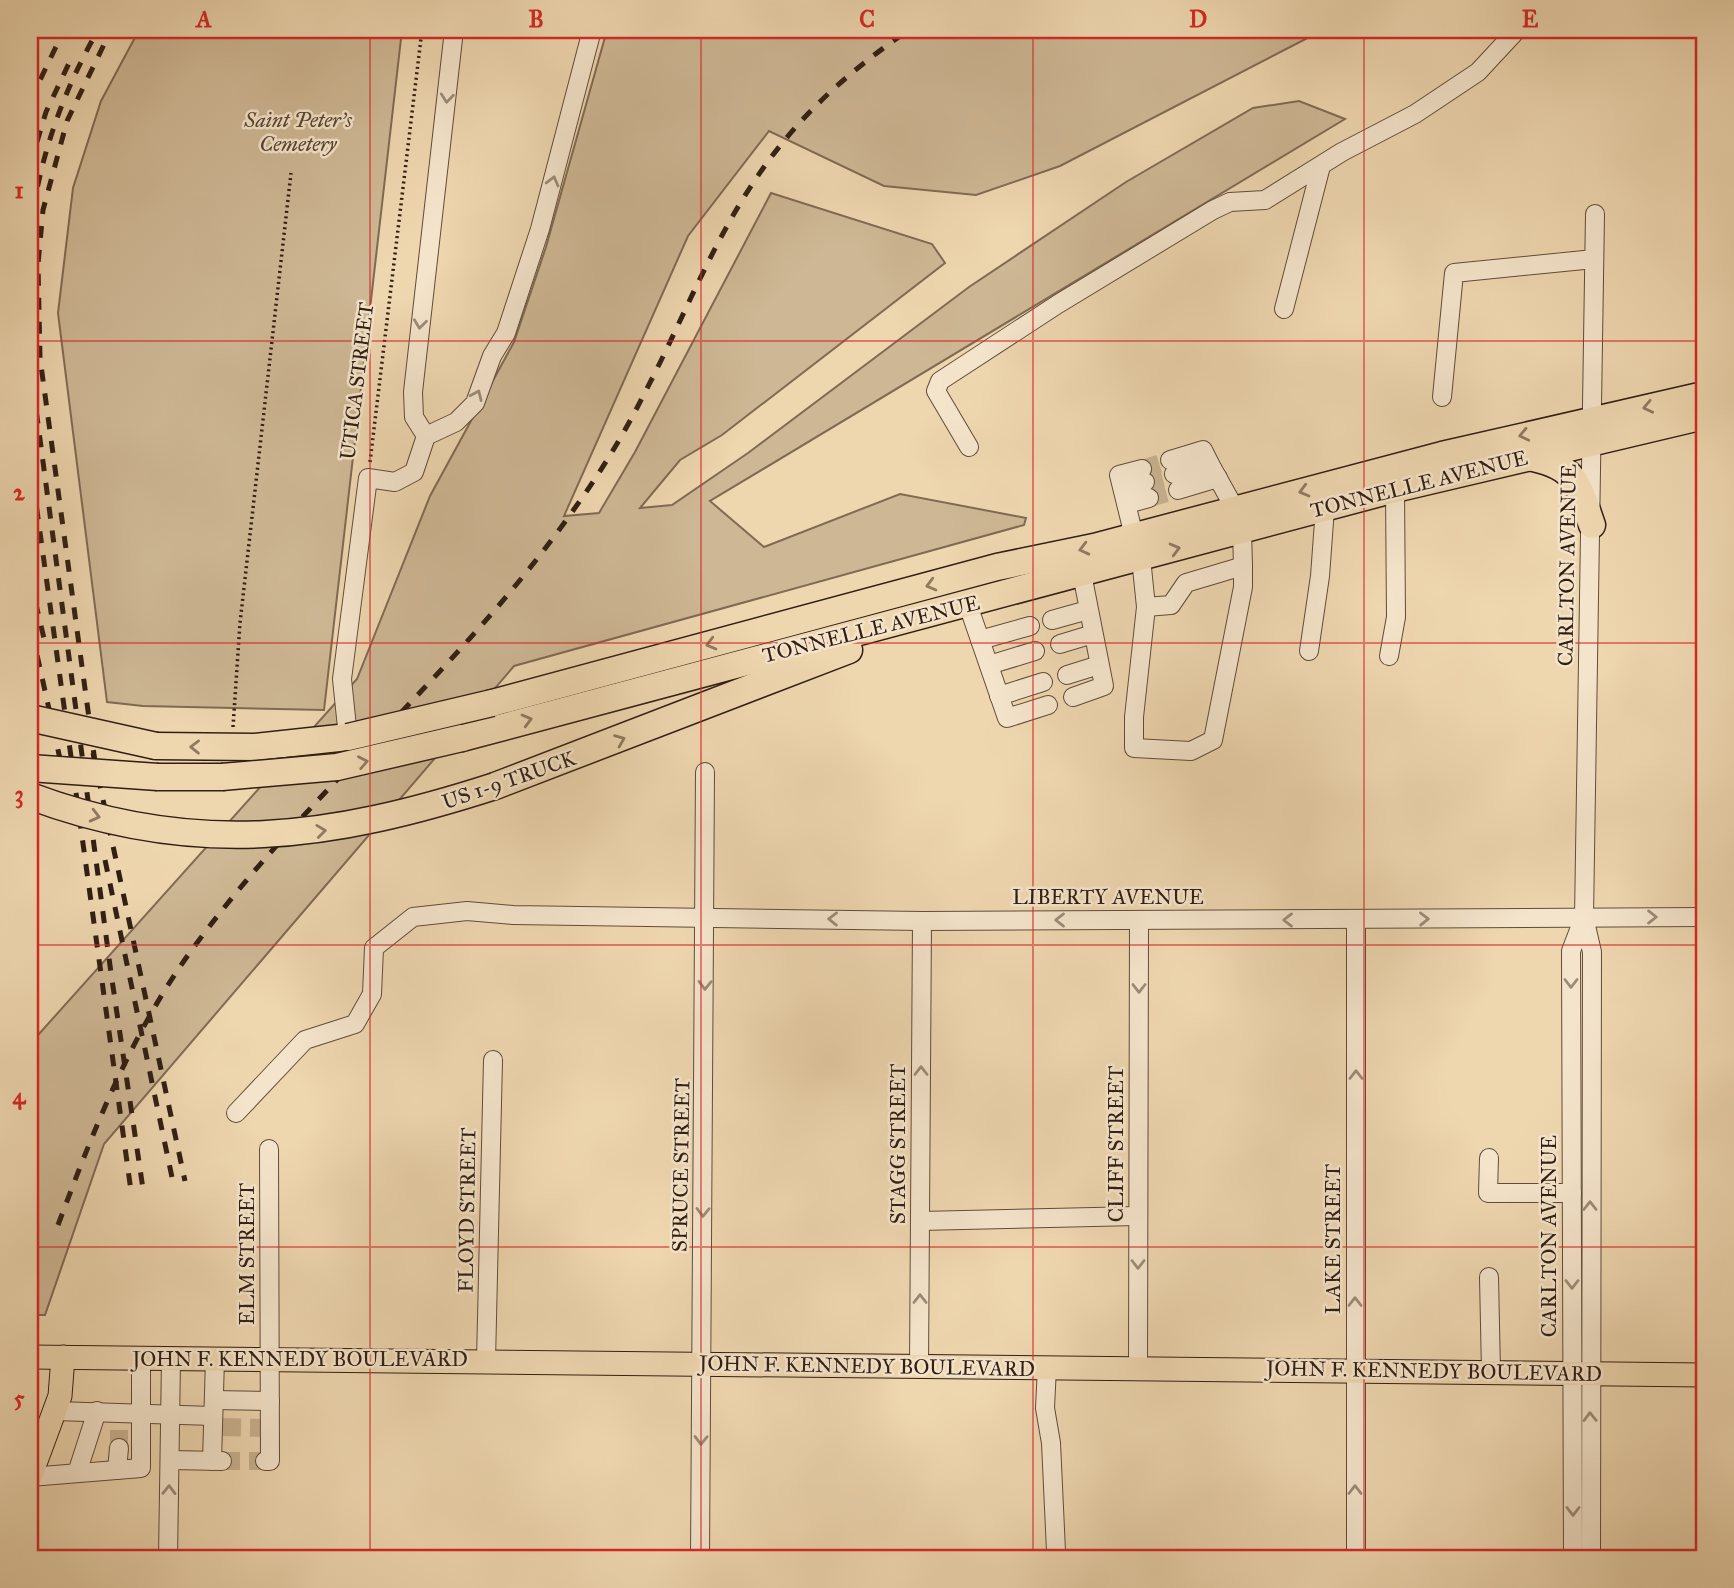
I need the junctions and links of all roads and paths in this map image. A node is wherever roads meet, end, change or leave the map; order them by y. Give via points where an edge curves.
1 (422, 30) edge
2 (454, 30) edge
3 (592, 30) edge
4 (1517, 30) edge
5 (1321, 166) junction
6 (291, 173) dead end
7 (1595, 214) dead end
8 (1594, 259) junction
9 (1284, 309) dead end
10 (1704, 395) edge
11 (1442, 397) dead end
12 (1704, 416) edge
13 (1591, 430) junction
14 (426, 436) junction
15 (969, 447) dead end
16 (1526, 457) junction
17 (1214, 471) junction
18 (368, 478) junction
19 (1395, 489) junction
20 (1125, 496) junction
21 (1325, 508) junction
22 (1238, 520) junction
23 (1592, 525) junction
24 (1138, 547) junction
25 (1243, 566) junction
26 (1082, 574) junction
27 (968, 605) junction
28 (1088, 610) junction
29 (1145, 615) junction
30 (1052, 620) dead end
31 (1030, 626) dead end
32 (1093, 634) junction
33 (980, 640) junction
34 (1060, 644) dead end
35 (1035, 651) dead end
36 (1308, 651) dead end
37 (1389, 656) dead end
38 (989, 665) junction
39 (1099, 665) junction
40 (1068, 675) dead end
41 (1044, 682) dead end
42 (999, 696) junction
43 (1073, 696) dead end
44 (1048, 705) dead end
45 (30, 718) edge
46 (30, 731) edge
47 (348, 737) junction
48 (156, 746) junction
49 (233, 747) junction
50 (30, 768) edge
51 (705, 772) dead end
52 (30, 796) edge
53 (706, 916) junction
54 (1584, 917) junction
55 (1704, 917) edge
56 (1139, 920) junction
57 (1356, 920) junction
58 (922, 921) junction
59 (494, 1060) dead end
60 (1572, 1096) junction
61 (1591, 1097) junction
62 (236, 1113) dead end
63 (269, 1149) dead end
64 (1489, 1158) dead end
65 (1572, 1194) junction
66 (1138, 1216) junction
67 (920, 1221) junction
68 (1572, 1244) junction
69 (1590, 1245) junction
70 (1489, 1277) dead end
71 (30, 1356) edge
72 (63, 1357) junction
73 (141, 1359) junction
74 (172, 1359) junction
75 (215, 1359) junction
76 (270, 1359) junction
77 (485, 1360) junction
78 (702, 1364) junction
79 (919, 1367) junction
80 (1047, 1367) junction
81 (1139, 1368) junction
82 (1355, 1370) junction
83 (1492, 1372) junction
84 (1581, 1373) junction
85 (1704, 1375) edge
86 (270, 1401) junction
87 (55, 1411) junction
88 (97, 1411) junction
89 (141, 1413) junction
90 (170, 1414) junction
91 (216, 1418) junction
92 (119, 1448) tunnel mouth
93 (170, 1460) junction
94 (265, 1461) dead end
95 (117, 1470) junction
96 (77, 1473) junction
97 (30, 1477) edge
98 (1056, 1551) dead end
99 (168, 1558) edge
100 (700, 1558) edge
101 (1356, 1558) edge
102 (1573, 1558) edge
103 (1591, 1558) edge

1 - 18 path, UTICA STREET
2 -> 14 street via 413,392 414,417
14 -> 3 street via 456,422 475,403 506,333 540,229
4 - 5 street via 1478,72 1415,114
5 - 9 street
5 - 15 street via 1265,200 1230,202 1213,210 940,381 936,391
6 - 49 path via 240,623
7 - 8 street, CARLTON AVENUE
8 - 11 street via 1454,273
8 - 13 street, CARLTON AVENUE
10 -> 13 highway, TONNELLE AVENUE
12 - 13 highway, TONNELLE AVENUE
13 - 16 highway, TONNELLE AVENUE
13 -> 22 highway, TONNELLE AVENUE
13 - 23 street, CARLTON AVENUE
14 - 18 street via 414,472 396,482
16 - 19 highway, TONNELLE AVENUE
16 - 23 highway via 1565,468 1581,492
17 - 17 street via 1174,475 1203,450
17 - 22 street
18 - 47 street, UTICA STREET via 342,679
19 - 21 highway, TONNELLE AVENUE
19 - 37 street via 1396,618
20 - 20 street via 1119,475 1145,483
20 - 24 street
21 - 22 highway, TONNELLE AVENUE
21 - 36 street
22 - 24 highway, TONNELLE AVENUE
22 - 25 street
23 - 54 street, CARLTON AVENUE
24 - 26 highway, TONNELLE AVENUE
24 - 29 street
24 -> 47 highway, TONNELLE AVENUE, bridge via 997,567 492,703
25 - 29 street via 1186,583 1171,605
25 - 29 street via 1243,587 1213,740 1191,751 1134,748
26 - 27 highway, TONNELLE AVENUE
26 - 28 street
27 - 33 street
50 -> 27 highway, TONNELLE AVENUE, bridge via 222,777 337,767
52 -> 27 highway, US 1-9 TRUCK, bridge via 140,826 197,833 274,835 383,819 495,786
28 - 30 street
28 - 32 street
31 - 33 street
32 - 34 street
32 - 39 street
33 - 38 street
35 - 38 street
38 - 42 street
39 - 40 street
39 - 43 street via 1104,686
41 - 42 street
42 - 44 street via 1007,718
45 - 48 highway, bridge
46 - 48 highway, TONNELLE AVENUE, bridge
47 - 49 highway, TONNELLE AVENUE
49 -> 48 highway, TONNELLE AVENUE
51 - 53 street, SPRUCE STREET
58 -> 53 street, LIBERTY AVENUE
53 - 62 street, LIBERTY AVENUE via 467,911 413,917 374,948 372,994 355,1024 305,1040
53 -> 78 street, SPRUCE STREET
54 -> 55 street, LIBERTY AVENUE
57 -> 54 street, LIBERTY AVENUE
54 -> 60 street, CARLTON AVENUE via 1570,951
54 - 61 street, CARLTON AVENUE via 1592,952
57 -> 56 street, LIBERTY AVENUE
56 -> 58 street, LIBERTY AVENUE
56 -> 66 street, CLIFF STREET
82 -> 57 street, LAKE STREET
67 -> 58 street, STAGG STREET
59 - 77 street, FLOYD STREET
60 - 61 street
60 - 65 street, CARLTON AVENUE
69 -> 61 street, CARLTON AVENUE
63 - 76 street, ELM STREET
64 - 65 street via 1488,1193
65 - 68 street, CARLTON AVENUE
66 - 67 street
66 -> 81 street, CLIFF STREET
79 -> 67 street, STAGG STREET
68 - 69 street
68 -> 84 street, CARLTON AVENUE
69 - 84 street, CARLTON AVENUE
70 - 83 street
71 - 72 main road, JOHN F. KENNEDY BOULEVARD
72 - 73 main road, JOHN F. KENNEDY BOULEVARD
72 - 87 main road via 62,1388
73 - 74 main road, JOHN F. KENNEDY BOULEVARD
73 - 89 street
74 - 75 main road, JOHN F. KENNEDY BOULEVARD
74 - 90 street
75 - 76 main road, JOHN F. KENNEDY BOULEVARD
75 - 91 street
76 - 77 main road, JOHN F. KENNEDY BOULEVARD
76 - 86 street, ELM STREET
77 - 78 main road, JOHN F. KENNEDY BOULEVARD
78 - 79 main road, JOHN F. KENNEDY BOULEVARD
78 -> 100 street, SPRUCE STREET
79 - 80 main road, JOHN F. KENNEDY BOULEVARD
80 - 81 main road, JOHN F. KENNEDY BOULEVARD
80 - 98 street via 1045,1408
81 - 82 main road, JOHN F. KENNEDY BOULEVARD
82 - 83 main road, JOHN F. KENNEDY BOULEVARD
101 -> 82 street, LAKE STREET
83 - 84 main road, JOHN F. KENNEDY BOULEVARD
84 - 85 main road, JOHN F. KENNEDY BOULEVARD
84 -> 102 street, CARLTON AVENUE
103 -> 84 street, CARLTON AVENUE
86 - 91 street
86 - 94 street, ELM STREET via 270,1461
87 - 88 street
87 - 97 main road
88 - 89 street via 119,1418
88 - 96 street
89 - 90 street
89 - 95 street via 141,1468
90 - 91 street
90 - 93 street
91 - 93 street via 217,1461
92 - 95 street
99 -> 93 street
95 - 96 street
96 - 97 street

